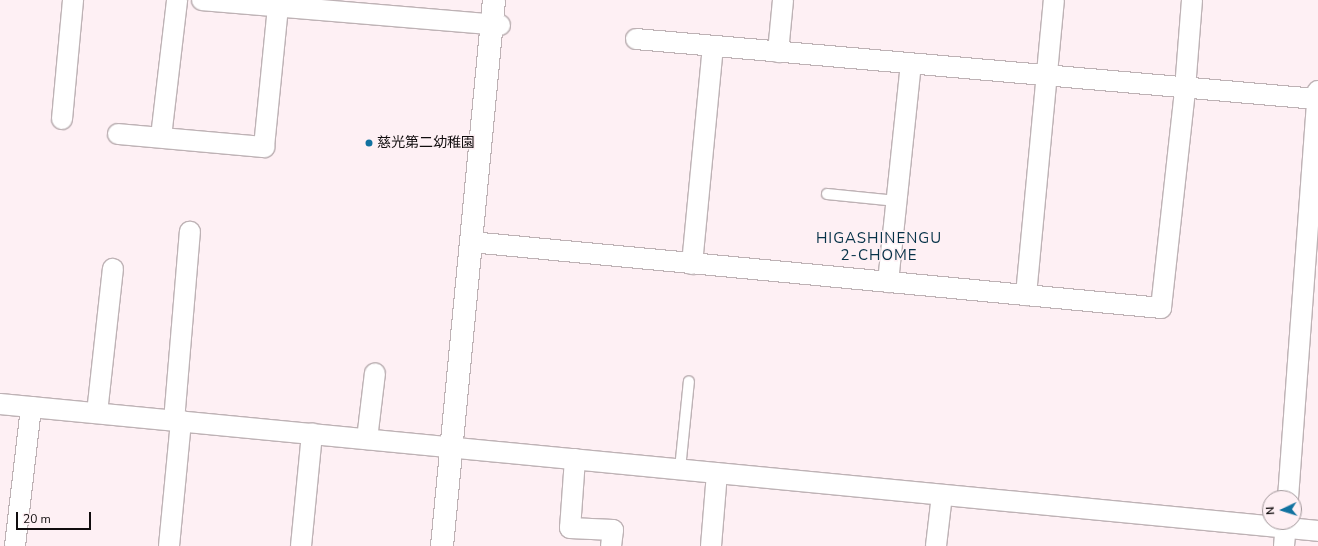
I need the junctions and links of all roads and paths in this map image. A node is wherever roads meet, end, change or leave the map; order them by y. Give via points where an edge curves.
1 (73, 0) edge
2 (177, 0) edge
3 (204, 0) edge
4 (494, 0) edge
5 (783, 0) edge
6 (1054, 0) edge
7 (1192, 0) edge
8 (278, 7) junction
9 (344, 7) edge
10 (409, 9) edge
11 (496, 24) junction
12 (636, 39) dead end
13 (713, 47) junction
14 (778, 52) junction
15 (911, 64) junction
16 (1047, 76) junction
17 (1185, 89) junction
18 (1318, 95) edge
19 (62, 120) dead end
20 (118, 134) dead end
21 (161, 137) junction
22 (827, 194) dead end
23 (897, 201) junction
24 (190, 232) dead end
25 (471, 242) junction
26 (692, 264) junction
27 (113, 269) dead end
28 (888, 282) junction
29 (1026, 295) junction
30 (375, 373) dead end
31 (689, 381) dead end
32 (0, 404) edge
33 (31, 407) junction
34 (97, 413) junction
35 (178, 421) junction
36 (312, 434) junction
37 (368, 439) junction
38 (452, 446) junction
39 (575, 459) junction
40 (680, 469) junction
41 (717, 473) junction
42 (1289, 490) edge
43 (942, 494) junction
44 (1318, 531) edge
45 (1285, 532) edge
46 (15, 546) edge
47 (169, 546) edge
48 (301, 546) edge
49 (442, 546) edge
50 (611, 546) edge
51 (711, 546) edge
52 (936, 546) edge

1 - 19 street
2 - 21 street
3 - 8 street
4 - 11 street
5 - 14 street
6 - 16 street
7 - 17 street
8 - 9 street
8 - 21 street via 264,146
9 - 10 street
10 - 11 street
11 - 25 street
12 - 13 street
13 - 14 street
13 - 26 street
14 - 15 street
15 - 16 street
15 - 23 street
16 - 17 street
16 - 29 street
17 - 18 street
17 - 29 street via 1162,308
18 - 42 street
20 - 21 street
22 - 23 lane
23 - 28 street
24 - 35 street
25 - 26 street
25 - 38 street
26 - 28 street
27 - 34 street
28 - 29 street
30 - 37 street
31 - 40 lane
32 - 33 street
33 - 34 street
33 - 46 street
34 - 35 street
35 - 36 street
35 - 47 street
36 - 37 street
36 - 48 street
37 - 38 street
38 - 39 street
38 - 49 street
39 - 40 street
39 - 50 street via 570,528 612,530
40 - 41 street
41 - 43 street
41 - 51 street
43 - 45 street
43 - 52 street
44 - 45 street

